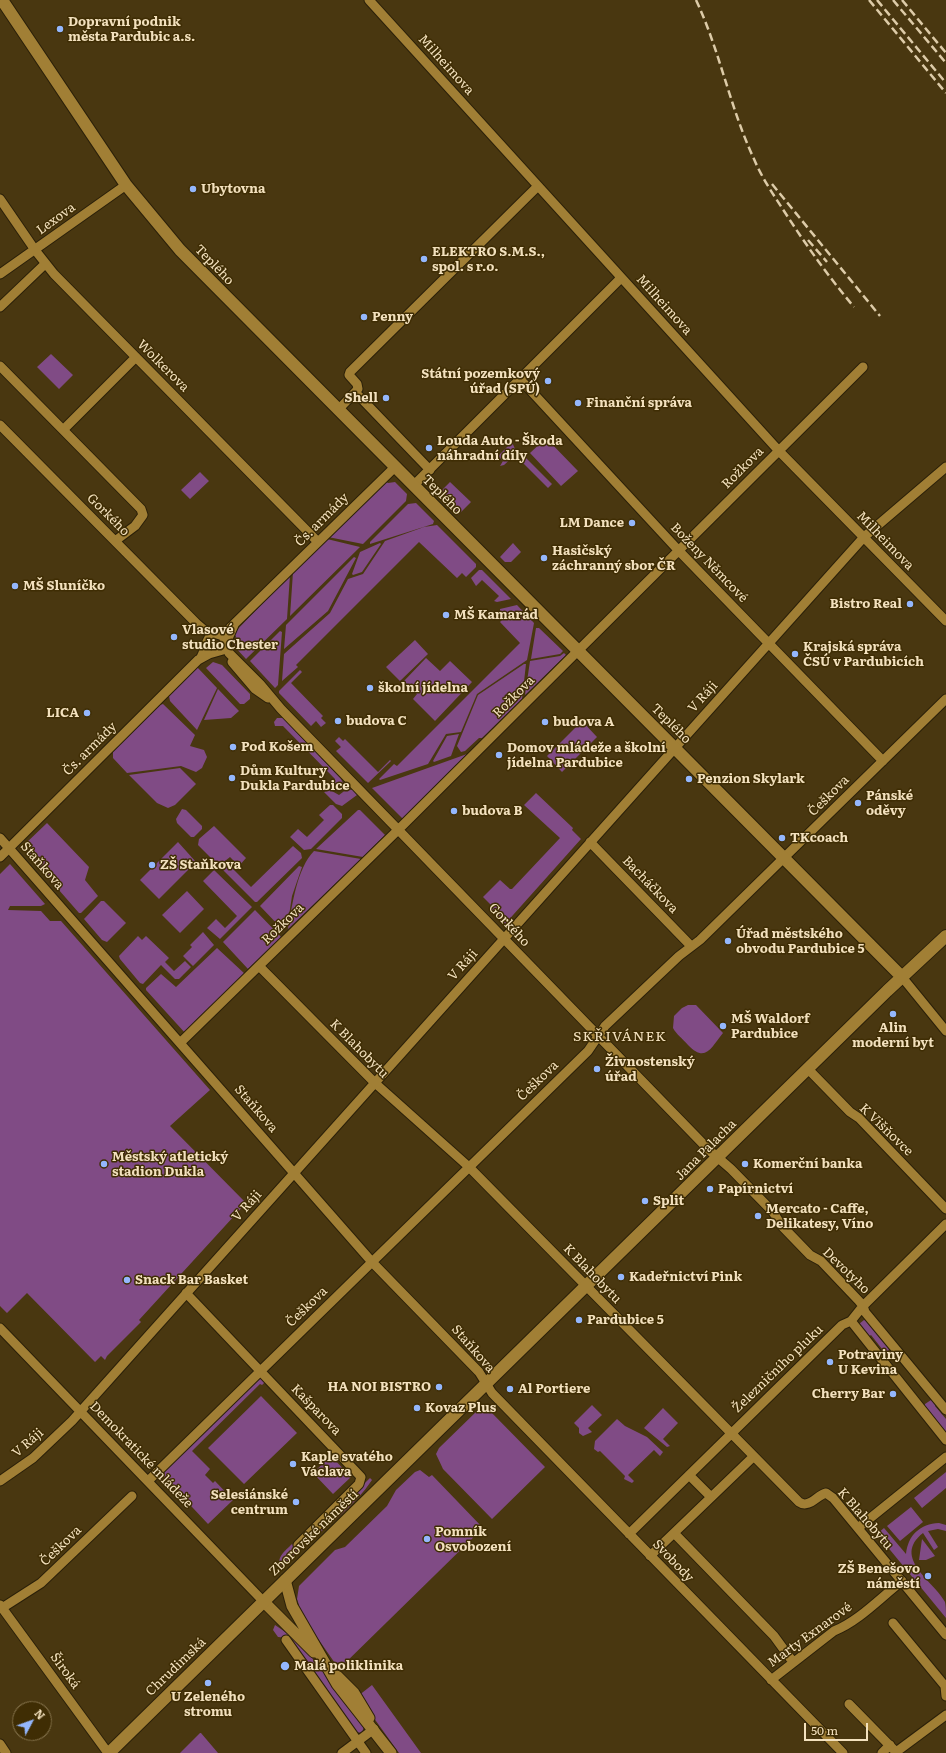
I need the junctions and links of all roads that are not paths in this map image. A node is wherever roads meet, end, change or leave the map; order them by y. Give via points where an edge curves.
1 (2, 0) edge
2 (369, 0) edge
3 (126, 185) junction
4 (538, 186) junction
5 (0, 199) edge
6 (35, 250) junction
7 (45, 264) junction
8 (0, 274) edge
9 (621, 278) junction
10 (0, 307) edge
11 (136, 357) junction
12 (0, 366) edge
13 (864, 367) dead end
14 (520, 378) junction
15 (356, 392) junction
16 (338, 410) junction
17 (0, 425) edge
18 (63, 430) junction
19 (779, 451) junction
20 (394, 467) junction
21 (946, 467) edge
22 (430, 470) junction
23 (413, 486) junction
24 (864, 537) junction
25 (115, 541) junction
26 (318, 542) junction
27 (679, 551) junction
28 (946, 621) edge
29 (197, 624) junction
30 (234, 625) junction
31 (216, 633) junction
32 (206, 643) junction
33 (226, 643) junction
34 (768, 644) junction
35 (578, 652) junction
36 (216, 653) junction
37 (198, 660) junction
38 (946, 699) edge
39 (281, 709) junction
40 (675, 748) junction
41 (883, 761) junction
42 (399, 830) junction
43 (0, 838) edge
44 (590, 842) junction
45 (9, 848) junction
46 (0, 857) edge
47 (785, 858) junction
48 (946, 936) edge
49 (504, 938) junction
50 (691, 946) junction
51 (259, 966) junction
52 (902, 978) junction
53 (946, 1032) edge
54 (598, 1037) junction
55 (180, 1042) junction
56 (808, 1069) junction
57 (375, 1083) junction
58 (718, 1158) junction
59 (469, 1167) junction
60 (294, 1173) junction
61 (946, 1209) edge
62 (946, 1224) edge
63 (372, 1262) junction
64 (587, 1287) junction
65 (186, 1293) junction
66 (865, 1304) junction
67 (851, 1321) junction
68 (0, 1328) edge
69 (260, 1370) junction
70 (487, 1384) junction
71 (946, 1410) edge
72 (80, 1411) junction
73 (732, 1433) junction
74 (946, 1440) edge
75 (754, 1456) junction
76 (946, 1456) edge
77 (689, 1475) junction
78 (1, 1479) edge
79 (148, 1481) junction
80 (132, 1496) dead end
81 (711, 1497) junction
82 (858, 1528) junction
83 (674, 1533) junction
84 (629, 1534) junction
85 (298, 1545) dead end
86 (650, 1556) junction
87 (285, 1580) junction
88 (902, 1581) junction
89 (263, 1601) junction
90 (1, 1606) edge
91 (893, 1623) dead end
92 (946, 1635) edge
93 (286, 1640) dead end
94 (793, 1662) junction
95 (328, 1667) junction
96 (771, 1680) junction
97 (946, 1696) edge
98 (849, 1704) dead end
99 (946, 1715) edge
100 (374, 1729) junction
101 (358, 1741) junction
102 (0, 1744) edge
103 (894, 1750) edge
104 (6, 1753) edge
105 (108, 1753) edge
106 (342, 1753) edge
107 (366, 1753) edge
108 (391, 1753) edge
109 (843, 1753) edge
110 (882, 1753) edge

1 - 3 main road, Teplého
2 - 4 street, Milheimova
3 - 6 street, Lexova
3 - 16 main road, Teplého via 180,250
4 - 9 street, Milheimova
4 - 15 street via 350,372 349,376 358,387
5 - 6 street, Wolkerova
6 - 7 street, Wolkerova
6 - 8 street, Lexova
7 - 10 street
7 - 11 street, Wolkerova
9 - 14 street
9 - 19 street, Milheimova
11 - 18 street
11 - 26 street, Wolkerova
12 - 18 street
13 - 19 street, Rožkova
14 - 22 street
14 - 27 street, Boženy Němcové
15 - 16 street
15 - 22 street
16 - 20 main road, Teplého
17 - 25 street, Gorkého
18 - 25 street via 143,515 139,523
19 - 24 street, Milheimova
19 - 27 street, Rožkova
20 - 23 main road, Teplého
20 - 26 street, Čs. armády
21 - 24 street, V Ráji
22 - 23 street
23 - 35 main road, Teplého
24 - 28 street, Milheimova
24 - 34 street, V Ráji
25 - 29 street, Gorkého
26 - 30 street, Čs. armády
27 - 34 street, Boženy Němcové
27 - 35 street, Rožkova
29 - 31 street, Gorkého via 204,630
29 - 32 street, Gorkého
30 - 31 street, Čs. armády
30 - 33 street, Čs. armády
31 - 32 street, Čs. armády via 209,636
31 - 33 street, Gorkého via 223,636
32 - 36 street, Gorkého via 209,650
32 - 37 street, Čs. armády via 204,652
33 - 36 street, Čs. armády via 223,650
33 - 39 street, Gorkého via 232,656
34 - 40 street, V Ráji
34 - 41 street, Boženy Němcové
35 - 40 main road, Teplého
35 - 42 street, Rožkova
36 - 37 street, Čs. armády
36 - 39 street, Gorkého via 227,657 255,689
37 - 45 street, Čs. armády
38 - 41 street, Češkova
39 - 42 street, Gorkého
40 - 44 street, V Ráji
40 - 47 main road, Teplého
41 - 47 street, Češkova
42 - 49 street, Gorkého
42 - 51 street, Rožkova
43 - 45 street, Staňkova
44 - 49 street, V Ráji
44 - 50 street, Bacháčkova
45 - 46 street, Čs. armády
45 - 55 street, Staňkova
47 - 50 street, Češkova
47 - 52 main road, Teplého
48 - 52 main road, Jana Palacha
49 - 54 street, Gorkého
49 - 57 street, V Ráji
50 - 54 street, Češkova via 605,1026
51 - 55 street, Rožkova
51 - 57 street, K Blahobytu
52 - 53 street
52 - 56 main road, Jana Palacha
54 - 58 street, Gorkého
54 - 59 street, Češkova via 588,1051
55 - 60 street, Staňkova
56 - 58 main road, Jana Palacha
56 - 61 street, K Višňovce
57 - 59 street, K Blahobytu
57 - 60 street, V Ráji
58 - 64 main road, Jana Palacha
58 - 66 street, Devotyho via 773,1212 781,1225 810,1255 821,1261
59 - 63 street, Češkova
59 - 64 street, K Blahobytu
60 - 63 street, Staňkova
60 - 65 street, V Ráji
62 - 66 street, Železničního pluku
63 - 69 street, Češkova
63 - 70 street, Staňkova via 470,1363
64 - 70 main road, Jana Palacha
64 - 73 street, K Blahobytu
65 - 69 street, Kašparova
65 - 72 street, V Ráji
66 - 67 street, Železničního pluku
66 - 71 street, Devotyho via 865,1312
67 - 73 street, Železničního pluku via 842,1326
67 - 74 street
68 - 72 street, Demokratické mládeže
69 - 79 street, Češkova
69 - 85 street, Kašparova via 361,1477 359,1484
70 - 84 street, Svobody via 492,1393
70 - 87 main road, Zborovské náměstí
72 - 78 street, V Ráji via 40,1452
72 - 79 street, Demokratické mládeže
73 - 75 street, K Blahobytu
73 - 77 street, Železničního pluku
75 - 81 street
75 - 82 street, K Blahobytu via 796,1499 805,1504 824,1494 830,1495
76 - 82 street
77 - 81 street
77 - 84 street, Železničního pluku
79 - 89 street, Demokratické mládeže
80 - 90 street, Češkova via 42,1583
81 - 83 street
82 - 88 street, K Blahobytu
83 - 86 street
83 - 94 street via 774,1636
84 - 86 street, Svobody
86 - 96 street, Svobody
87 - 89 main road, Zborovské náměstí
87 - 95 street via 292,1606
88 - 92 street, K Blahobytu
88 - 94 street, Marty Exnarové
89 - 95 street
89 - 105 main road, Chrudimská
90 - 105 street, Široká
91 - 97 street via 945,1686
93 - 101 street
94 - 96 street, Marty Exnarové
95 - 100 street via 347,1699
96 - 109 street, Svobody
98 - 103 street
99 - 103 street
100 - 101 street
100 - 108 street
101 - 106 street
101 - 107 street
102 - 104 street
103 - 110 street

